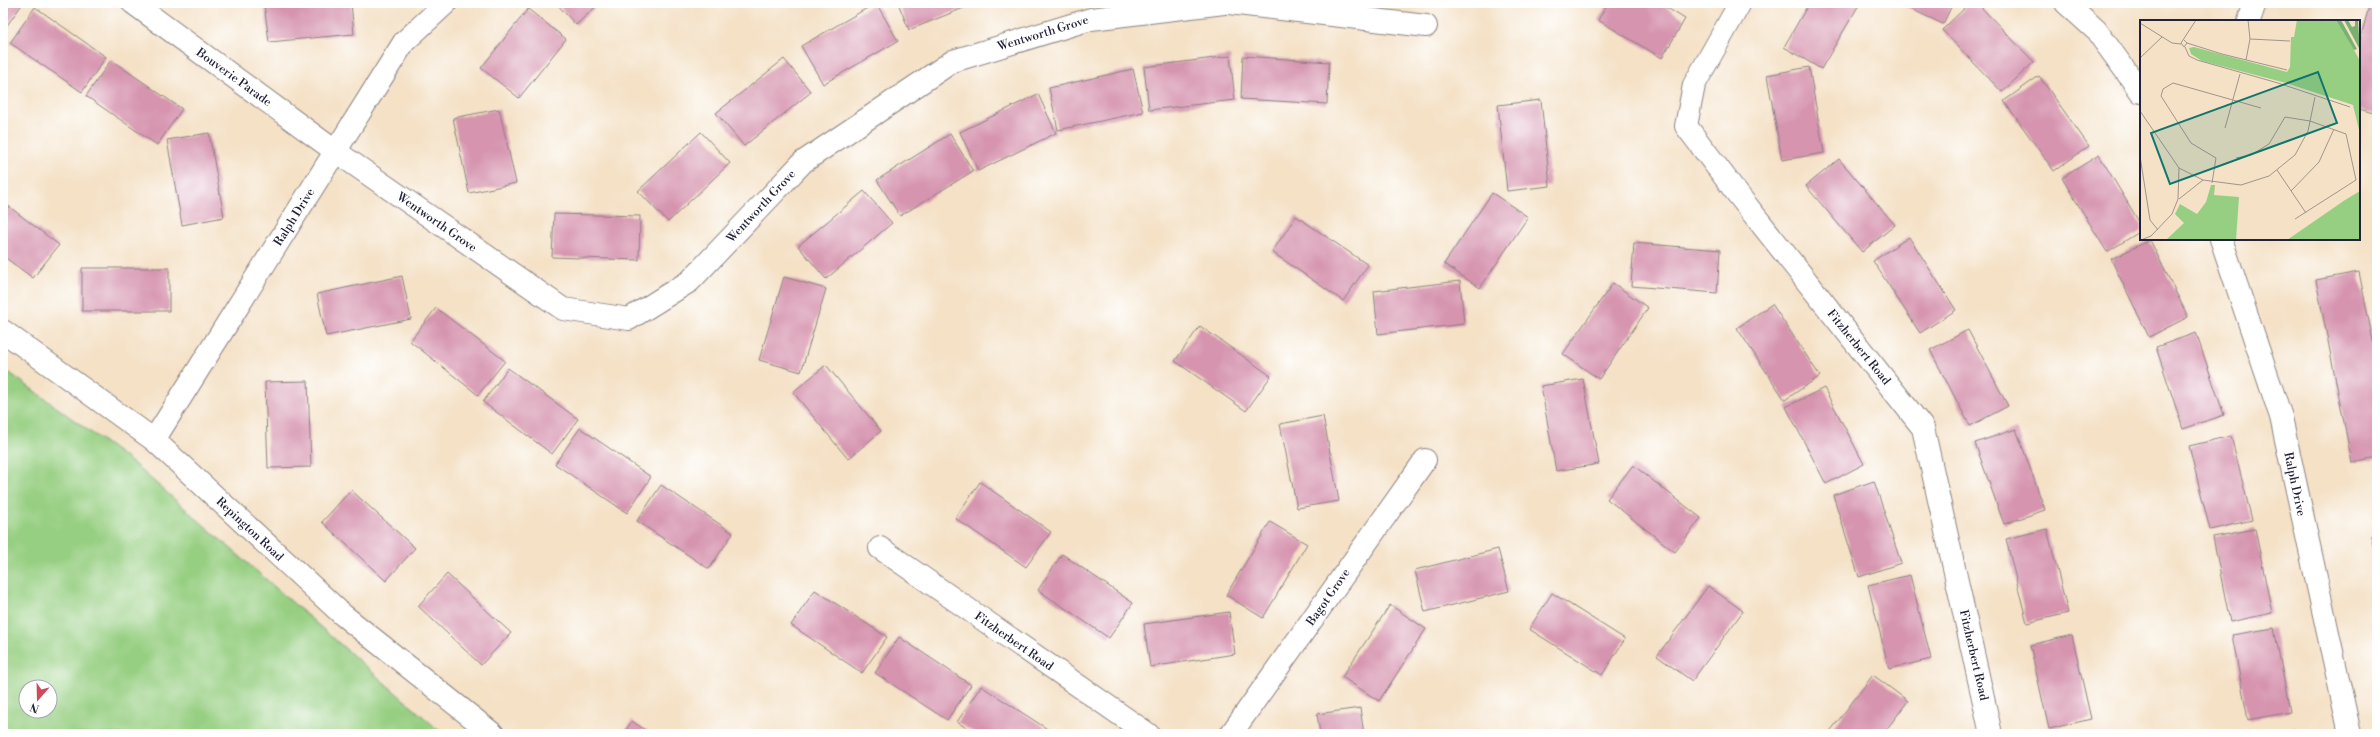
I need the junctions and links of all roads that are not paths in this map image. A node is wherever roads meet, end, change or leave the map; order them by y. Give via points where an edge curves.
1 (133, 3) edge
2 (446, 3) edge
3 (1224, 3) edge
4 (1229, 3) edge
5 (1740, 3) edge
6 (2066, 3) edge
7 (2255, 3) edge
8 (2249, 20) edge
9 (1426, 26) dead end
10 (2140, 91) edge
11 (335, 151) junction
12 (2221, 240) edge
13 (3, 331) edge
14 (154, 440) junction
15 (1425, 460) dead end
16 (880, 548) dead end
17 (493, 734) edge
18 (1148, 734) edge
19 (1231, 734) edge
20 (1991, 734) edge
21 (2350, 734) edge

1 - 11 street, Bouverie Parade
2 - 11 street, Ralph Drive via 404,42
3 - 11 street, Wentworth Grove via 1091,18 953,61 803,162 690,281 629,319 563,309
4 - 9 street
5 - 20 street, Fitzherbert Road via 1694,85 1686,126 1923,428
6 - 10 street via 2096,30
7 - 8 street
11 - 14 street, Ralph Drive
12 - 21 street, Ralph Drive via 2281,416
13 - 14 street, Repington Road
14 - 17 street, Repington Road via 343,615
15 - 19 street, Bagot Grove
16 - 18 street, Fitzherbert Road

